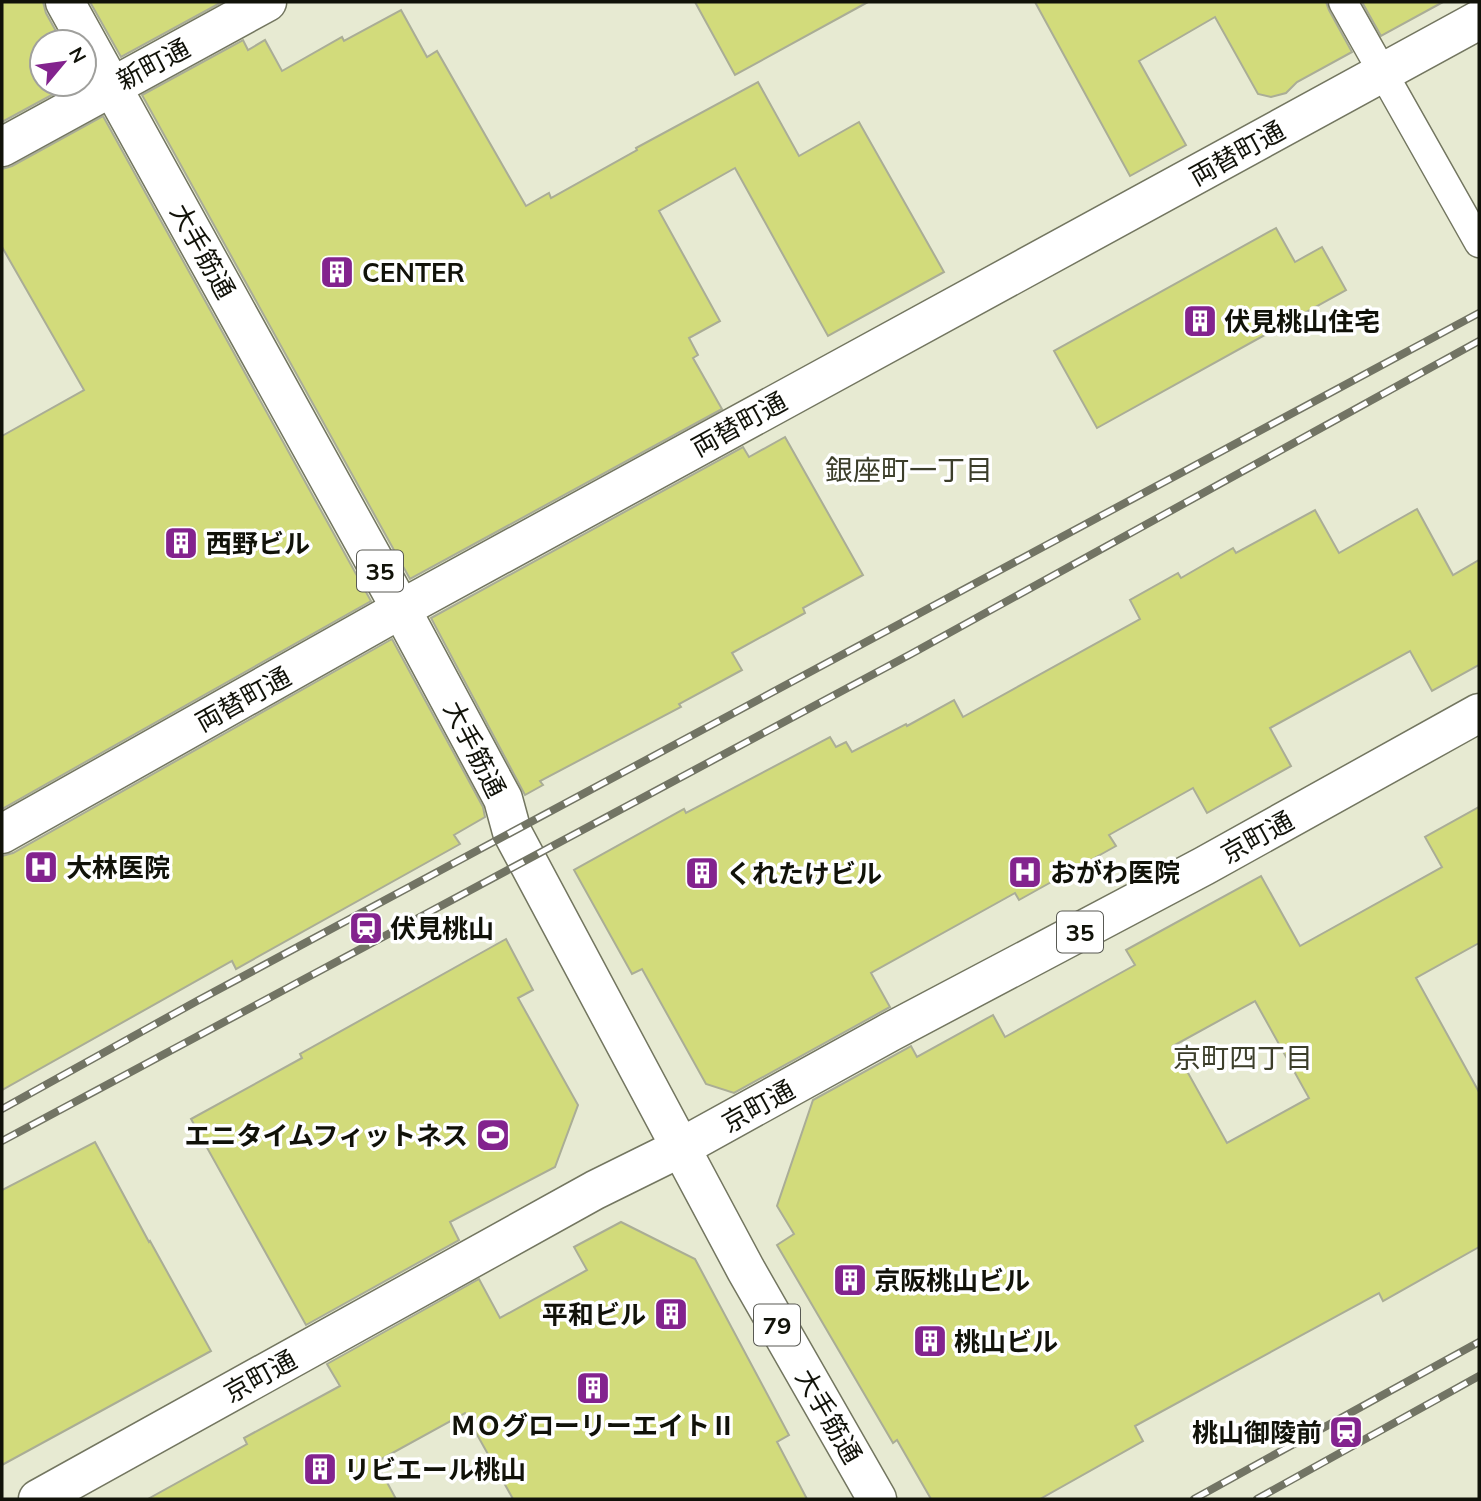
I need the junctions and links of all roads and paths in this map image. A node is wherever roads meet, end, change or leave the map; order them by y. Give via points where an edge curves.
1 (65, 2) edge
2 (267, 2) edge
3 (1343, 2) edge
4 (1479, 20) edge
5 (1382, 74) junction
6 (111, 86) junction
7 (2, 147) edge
8 (1479, 243) edge
9 (401, 609) junction
10 (1479, 713) edge
11 (2, 834) edge
12 (680, 1148) junction
13 (38, 1499) edge
14 (877, 1499) edge

1 - 6 street, 大手筋通 / 35
2 - 6 street, 新町通
3 - 5 lane
4 - 5 street, 両替町通
5 - 8 lane
5 - 9 street, 両替町通
6 - 7 street, 新町通
6 - 9 street, 大手筋通 / 35
9 - 11 street, 両替町通
9 - 12 street, 大手筋通 / 35 via 503,799 512,832
10 - 12 street, 京町通 / 35
12 - 13 street, 京町通 via 595,1190
12 - 14 street, 大手筋通 / 79

